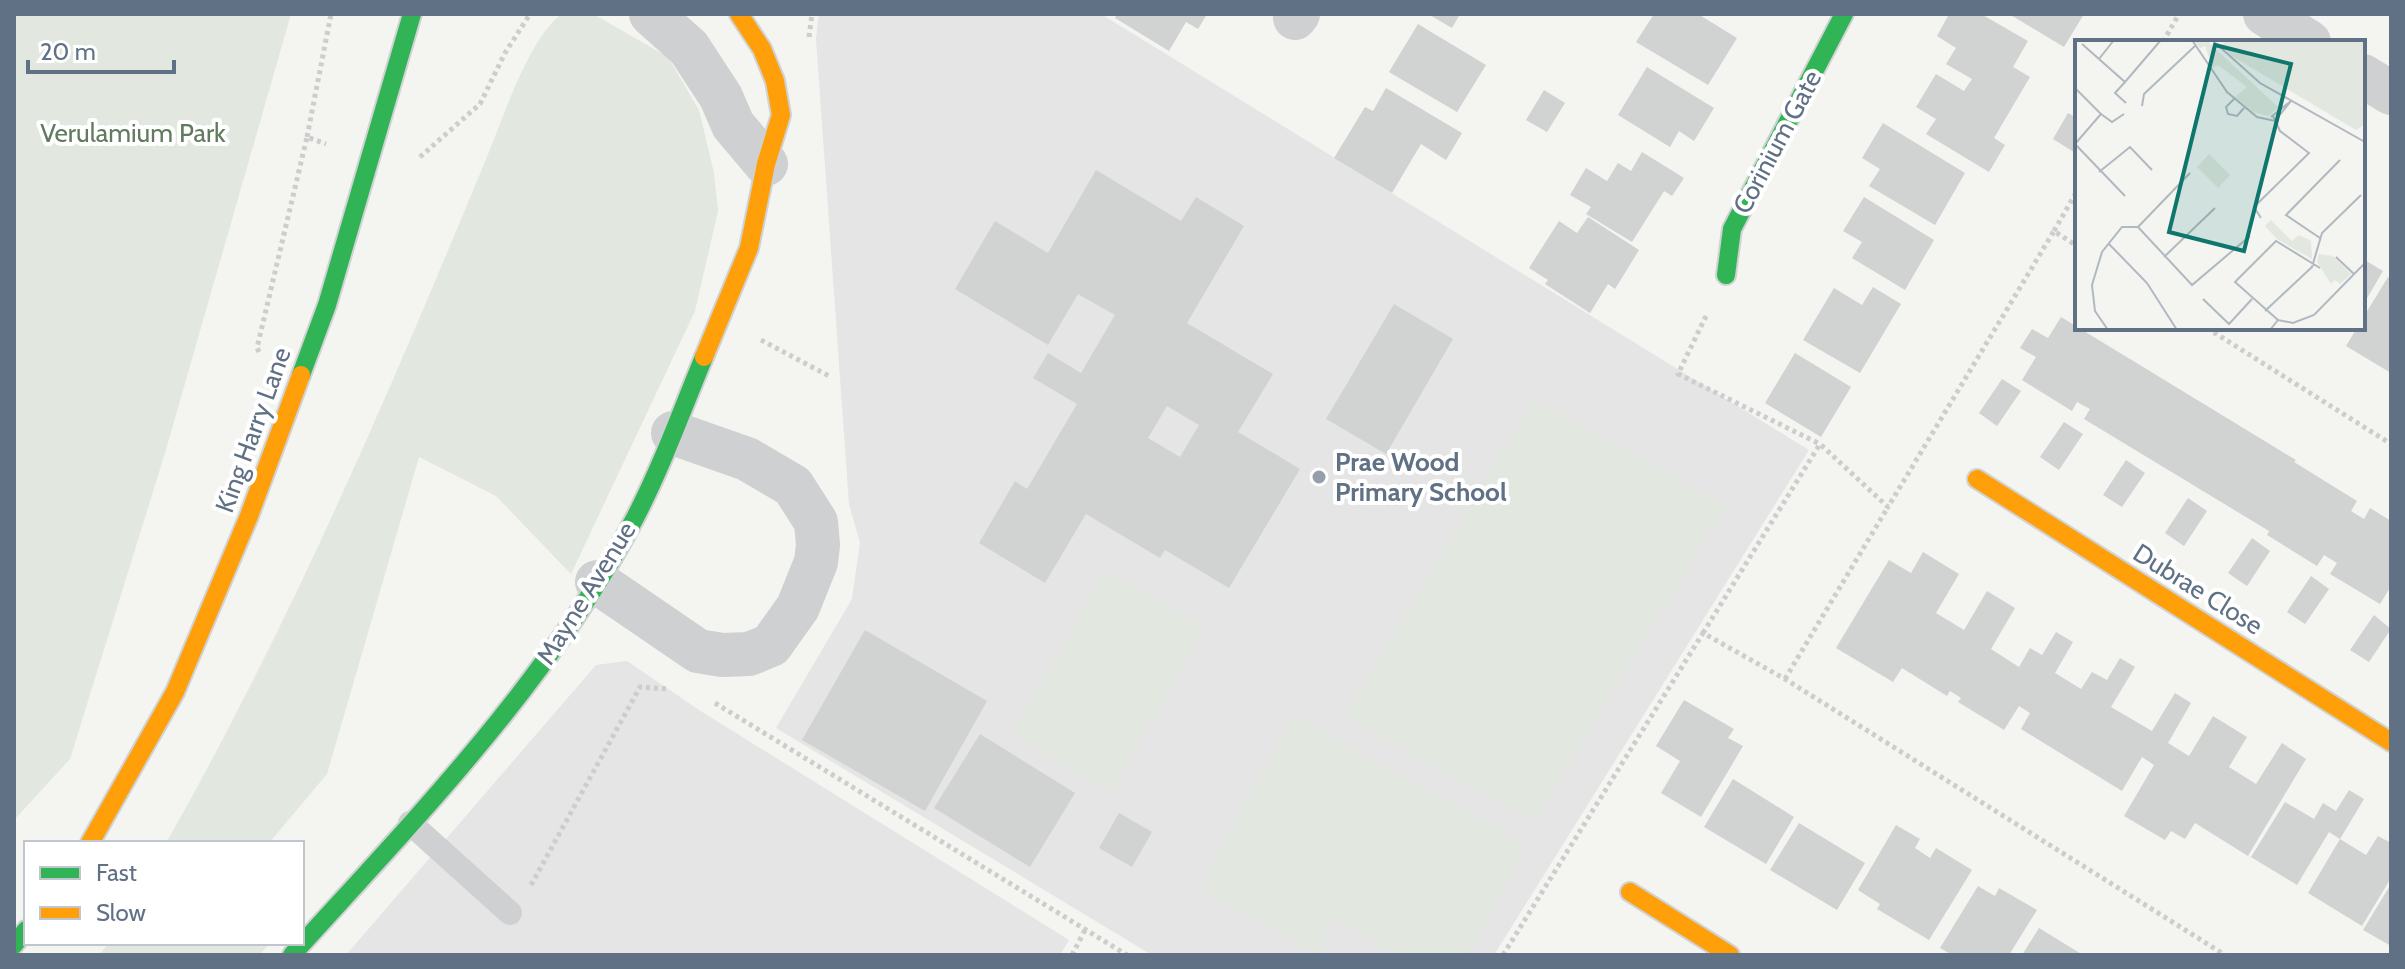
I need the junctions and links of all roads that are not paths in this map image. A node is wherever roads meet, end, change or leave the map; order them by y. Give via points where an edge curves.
1 (412, 14) edge
2 (651, 14) edge
3 (739, 14) edge
4 (1844, 14) edge
5 (2265, 14) edge
6 (2306, 40) edge
7 (689, 48) junction
8 (2365, 77) edge
9 (2391, 93) edge
10 (766, 164) junction
11 (1726, 275) road end
12 (673, 433) junction
13 (1977, 479) dead end
14 (597, 582) junction
15 (2391, 742) edge
16 (410, 823) junction
17 (91, 841) edge
18 (1630, 892) dead end
19 (510, 913) road end
20 (304, 942) edge
21 (1730, 955) edge

1 - 17 street, King Harry Lane via 327,305 249,516 175,692
2 - 7 street
3 - 7 street
3 - 10 street, Mayne Avenue via 775,81 781,115
4 - 11 street, Corinium Gate via 1732,229
5 - 6 street
7 - 10 street via 733,125
8 - 9 street
10 - 12 street, Mayne Avenue via 749,248
12 - 14 street, Mayne Avenue via 635,517
12 - 14 street via 747,459 793,486 816,522 818,545 798,607 771,645 749,654 722,655 698,651
13 - 15 street, Dubrae Close
14 - 16 street, Mayne Avenue via 530,682
16 - 19 lane
16 - 20 street, Mayne Avenue
18 - 21 street

